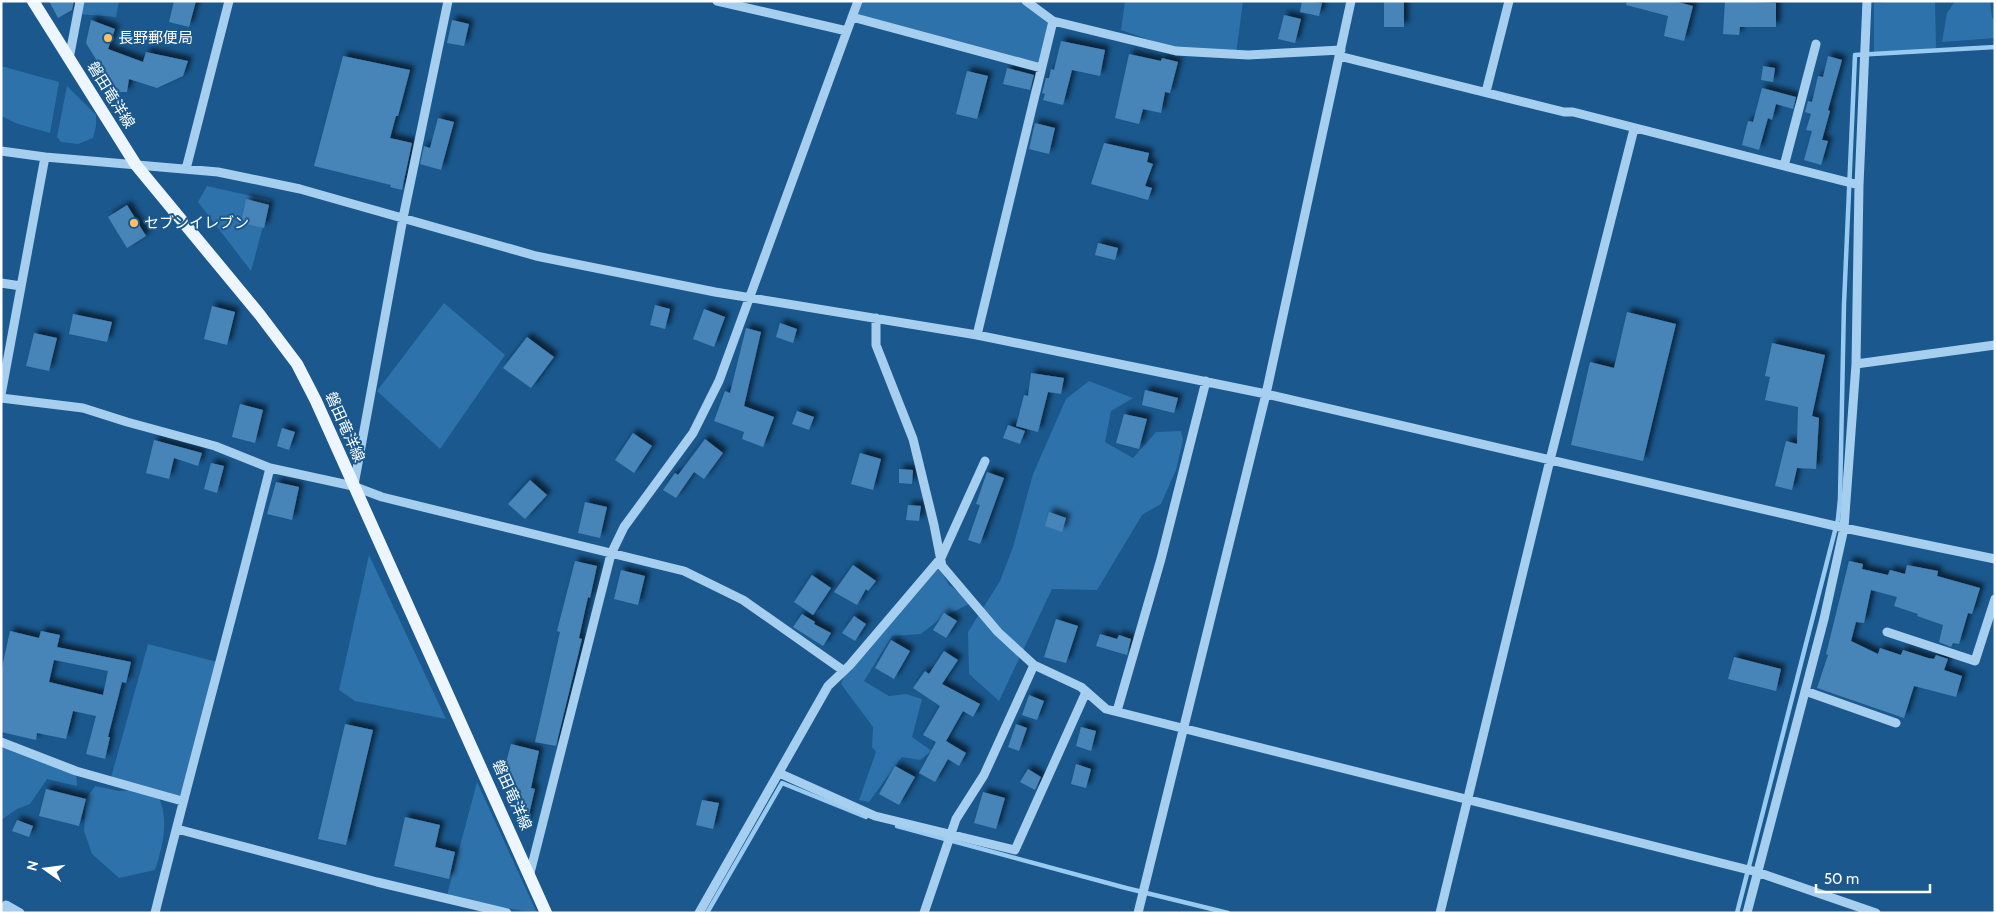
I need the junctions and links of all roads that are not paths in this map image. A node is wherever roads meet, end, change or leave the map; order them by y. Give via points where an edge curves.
1 (33, 1) edge
2 (80, 1) edge
3 (229, 1) edge
4 (448, 1) edge
5 (717, 1) edge
6 (858, 1) edge
7 (1026, 1) edge
8 (1351, 1) edge
9 (1509, 1) edge
10 (1867, 1) edge
11 (852, 17) junction
12 (1052, 22) junction
13 (847, 31) junction
14 (1816, 44) dead end
15 (1340, 53) junction
16 (69, 59) junction
17 (1041, 68) junction
18 (1486, 92) junction
19 (1634, 129) junction
20 (1, 151) edge
21 (45, 157) junction
22 (136, 165) junction
23 (1784, 166) junction
24 (186, 169) junction
25 (1852, 183) junction
26 (403, 218) junction
27 (1, 283) edge
28 (21, 286) junction
29 (750, 298) junction
30 (876, 318) junction
31 (977, 335) junction
32 (1995, 345) edge
33 (1856, 364) junction
34 (1206, 381) junction
35 (1266, 394) junction
36 (1, 397) edge
37 (985, 460) dead end
38 (1550, 460) junction
39 (270, 468) junction
40 (354, 486) junction
41 (1844, 528) junction
42 (611, 554) junction
43 (941, 558) junction
44 (1995, 559) edge
45 (1995, 599) edge
46 (1887, 632) dead end
47 (1034, 665) junction
48 (844, 672) junction
49 (1805, 691) junction
50 (1086, 692) junction
51 (1116, 711) junction
52 (1896, 723) dead end
53 (1184, 728) junction
54 (1, 742) edge
55 (778, 773) junction
56 (1468, 799) junction
57 (182, 802) junction
58 (176, 829) junction
59 (950, 835) junction
60 (1757, 872) junction
61 (530, 873) junction
62 (2, 913) edge
63 (20, 913) edge
64 (155, 913) edge
65 (507, 913) edge
66 (546, 913) edge
67 (700, 913) edge
68 (924, 913) edge
69 (1138, 913) edge
70 (1440, 913) edge
71 (1747, 913) edge
72 (1876, 913) edge

1 - 16 main road, 磐田竜洋線
2 - 16 street
3 - 24 street
4 - 26 street
5 - 13 street
6 - 11 street
7 - 12 street
8 - 15 street
9 - 18 street
10 - 25 street
11 - 13 street
11 - 17 street
12 - 15 street via 1176,51 1248,55
12 - 17 street
13 - 29 street
14 - 23 street
15 - 18 street
15 - 35 street
16 - 22 main road, 磐田竜洋線
17 - 31 street
18 - 19 street
19 - 23 street
19 - 38 street
20 - 21 street
21 - 22 street
21 - 28 street
22 - 24 street
22 - 40 main road, 磐田竜洋線 via 297,364
23 - 25 street
24 - 26 street via 218,172 300,190
25 - 33 street
26 - 29 street via 536,256
26 - 40 street
27 - 28 street
28 - 36 street
29 - 30 street
29 - 42 street via 719,381 693,433 624,526
30 - 31 street
30 - 43 street via 876,345 913,439
31 - 34 street
32 - 33 street
33 - 41 street
34 - 35 street
34 - 51 street via 1161,559
35 - 38 street
35 - 53 street
36 - 39 street via 83,408 215,446
37 - 43 street
38 - 41 street
38 - 56 street
39 - 40 street
39 - 57 street
40 - 42 street via 382,497
40 - 61 main road, 磐田竜洋線
41 - 44 street
41 - 49 street
42 - 48 street via 684,571 743,600
42 - 61 street
43 - 47 street via 942,566 998,632
43 - 48 street
45 - 46 street via 1975,661
47 - 50 street
47 - 59 street via 984,775
48 - 55 street via 828,686
49 - 52 street
49 - 60 street
50 - 51 street via 1106,708
50 - 59 street via 1015,850
51 - 53 street
53 - 56 street
53 - 69 street
54 - 57 street via 76,771
55 - 59 street via 875,816
55 - 67 street
56 - 60 street
56 - 70 street
57 - 58 street
58 - 64 street
58 - 65 street
59 - 68 street
60 - 71 street
60 - 72 street
61 - 66 main road, 磐田竜洋線
62 - 63 street via 6,905

